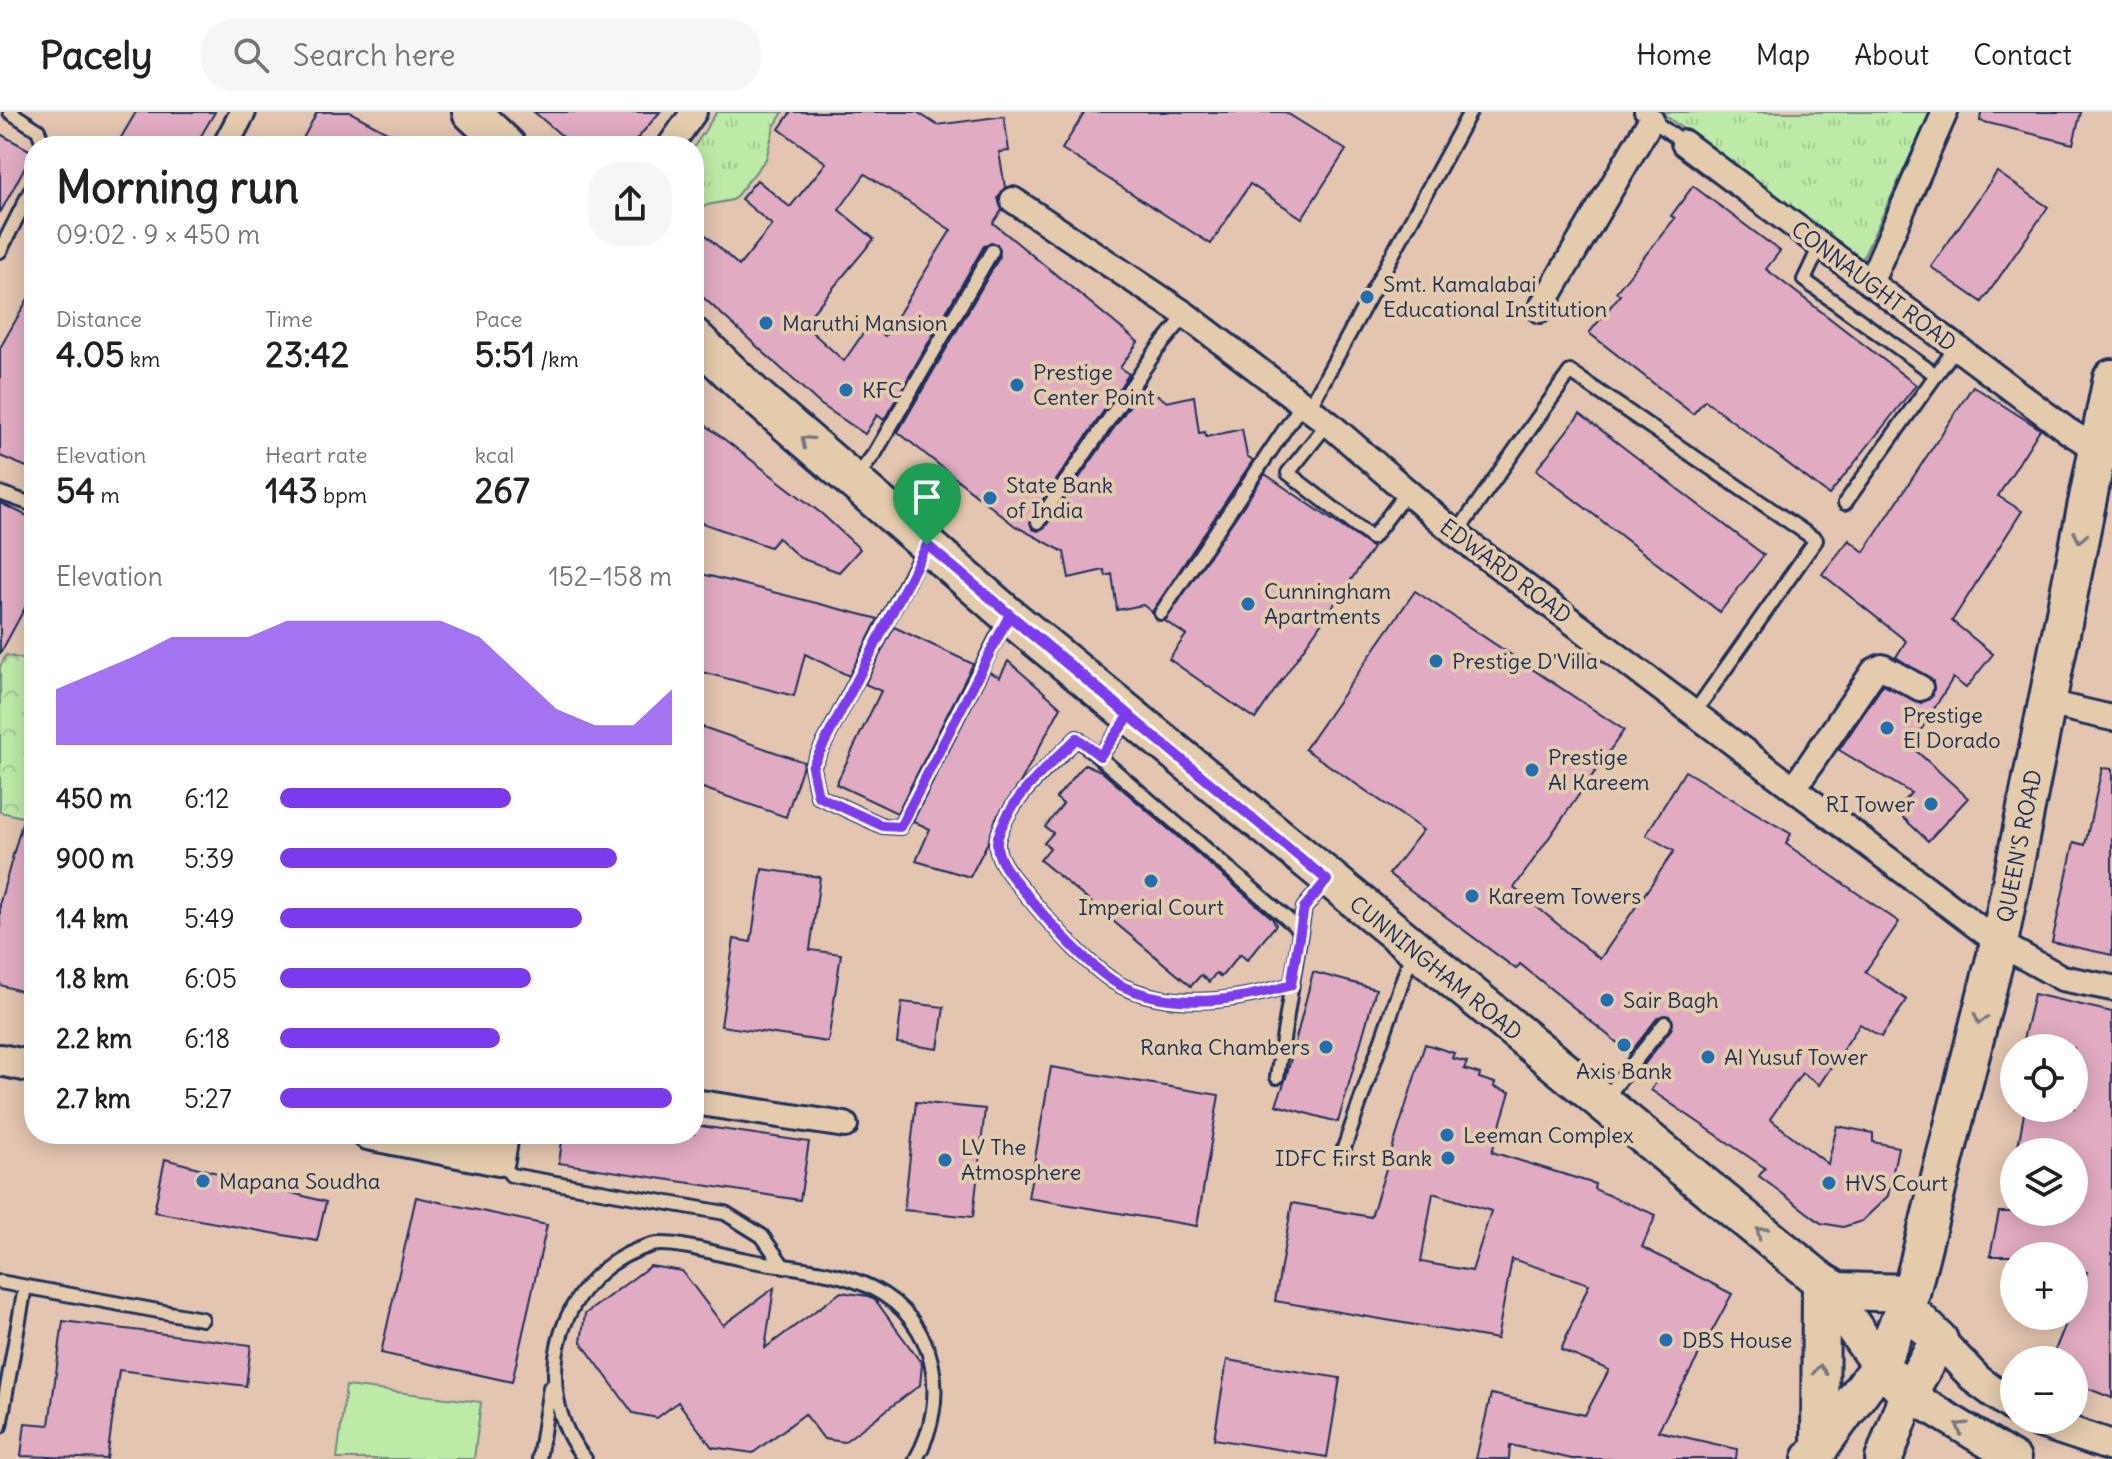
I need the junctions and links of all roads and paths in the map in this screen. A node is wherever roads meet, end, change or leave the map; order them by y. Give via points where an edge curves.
1 (10, 112) edge
2 (243, 112) edge
3 (694, 112) edge
4 (1470, 112) edge
5 (1945, 112) edge
6 (1646, 116) edge
7 (40, 136) edge
8 (230, 136) edge
9 (677, 136) edge
10 (1684, 143) joint
11 (1013, 200) dead end
12 (24, 204) edge
13 (1820, 246) junction
14 (0, 251) edge
15 (992, 251) dead end
16 (1870, 283) junction
17 (1540, 310) dead end
18 (1186, 315) junction
19 (704, 346) edge
20 (1956, 347) junction
21 (1936, 375) junction
22 (2112, 378) edge
23 (1313, 412) junction
24 (2105, 455) edge
25 (853, 482) junction
26 (0, 493) edge
27 (1406, 493) junction
28 (24, 501) edge
29 (1845, 503) dead end
30 (1038, 522) dead end
31 (1456, 534) junction
32 (927, 545) junction
33 (1161, 613) dead end
34 (1009, 616) junction
35 (1920, 688) dead end
36 (2047, 703) junction
37 (1694, 713) junction
38 (1130, 715) junction
39 (2112, 718) edge
40 (1100, 756) junction
41 (1794, 788) junction
42 (1327, 880) junction
43 (1300, 930) junction
44 (1999, 943) junction
45 (1413, 950) junction
46 (1291, 985) junction
47 (2112, 988) edge
48 (1665, 1023) dead end
49 (0, 1060) edge
50 (24, 1065) edge
51 (1277, 1077) dead end
52 (1602, 1103) junction
53 (704, 1104) edge
54 (845, 1125) dead end
55 (470, 1144) edge
56 (501, 1147) edge
57 (1342, 1154) dead end
58 (784, 1267) junction
59 (1821, 1281) junction
60 (0, 1282) edge
61 (25, 1287) junction
62 (1908, 1301) junction
63 (202, 1319) dead end
64 (1939, 1340) junction
65 (554, 1365) junction
66 (1880, 1365) junction
67 (1908, 1394) junction
68 (2000, 1397) edge
69 (0, 1426) edge
70 (2076, 1434) edge
71 (2112, 1446) edge
72 (1822, 1455) edge
73 (539, 1459) edge
74 (585, 1459) edge
75 (916, 1459) edge
76 (1884, 1459) edge
77 (2015, 1459) edge

1 - 7 lane
2 - 8 street
3 - 9 street
4 - 23 lane
5 - 16 street
6 - 10 lane, CONNAUGHT ROAD
6 - 17 street
10 - 13 street, CONNAUGHT ROAD
11 - 18 street, EDWARD ROAD
12 - 14 lane
13 - 16 street, CONNAUGHT ROAD
13 - 21 lane via 1804,280
15 - 25 lane
16 - 20 street, CONNAUGHT ROAD
18 - 23 street, EDWARD ROAD
18 - 30 lane
25 -> 19 main road, CUNNINGHAM ROAD
20 - 21 lane
20 - 24 street, CONNAUGHT ROAD
21 - 29 lane
22 - 24 main road, QUEEN'S ROAD
23 - 27 street, EDWARD ROAD
23 - 27 lane via 1288,473 1372,538
23 - 33 lane
24 -> 36 main road, QUEEN'S ROAD
25 - 32 main road, CUNNINGHAM ROAD
26 - 28 lane
27 - 31 street, EDWARD ROAD
31 - 37 street, EDWARD ROAD
31 - 37 lane via 1570,372 1816,540
32 - 34 main road, CUNNINGHAM ROAD
32 - 34 lane via 812,767 818,796 883,826 900,827
34 - 38 main road, CUNNINGHAM ROAD
35 - 41 street via 1891,670 1874,671
36 - 39 street
36 - 44 main road, QUEEN'S ROAD
37 - 41 street, EDWARD ROAD
38 - 40 lane
38 - 42 main road, CUNNINGHAM ROAD
40 - 43 lane
40 - 46 lane via 1077,738 1024,792 998,837 1005,866 1059,934 1122,986 1173,1000 1242,999
41 - 44 street, EDWARD ROAD
42 - 43 lane via 1304,908
42 - 45 main road, CUNNINGHAM ROAD
43 - 46 lane
44 - 47 street, EDWARD ROAD via 2062,978
44 -> 62 main road, QUEEN'S ROAD
45 - 52 main road, CUNNINGHAM ROAD
45 - 57 lane
46 - 51 lane
48 - 52 lane
49 - 50 street
59 -> 52 main road, CUNNINGHAM ROAD
53 - 54 street
55 - 56 street
56 - 58 lane via 511,1175 725,1213 762,1236
58 - 65 lane via 656,1244 633,1252 593,1279 578,1297 561,1329
58 - 75 lane via 872,1288 907,1314 920,1332 935,1373 936,1395 927,1440
59 - 62 main road via 1838,1291
59 - 66 main road, CUNNINGHAM ROAD
72 -> 59 main road
60 - 61 lane
61 - 63 lane
61 - 69 lane
62 - 64 main road
62 - 66 main road, QUEEN'S ROAD
64 - 67 main road
64 - 68 street
65 - 73 lane
65 - 74 lane via 558,1409
66 - 67 main road, CUNNINGHAM ROAD
66 - 72 main road, QUEEN'S ROAD
67 - 76 main road
77 -> 67 street
70 - 71 street

